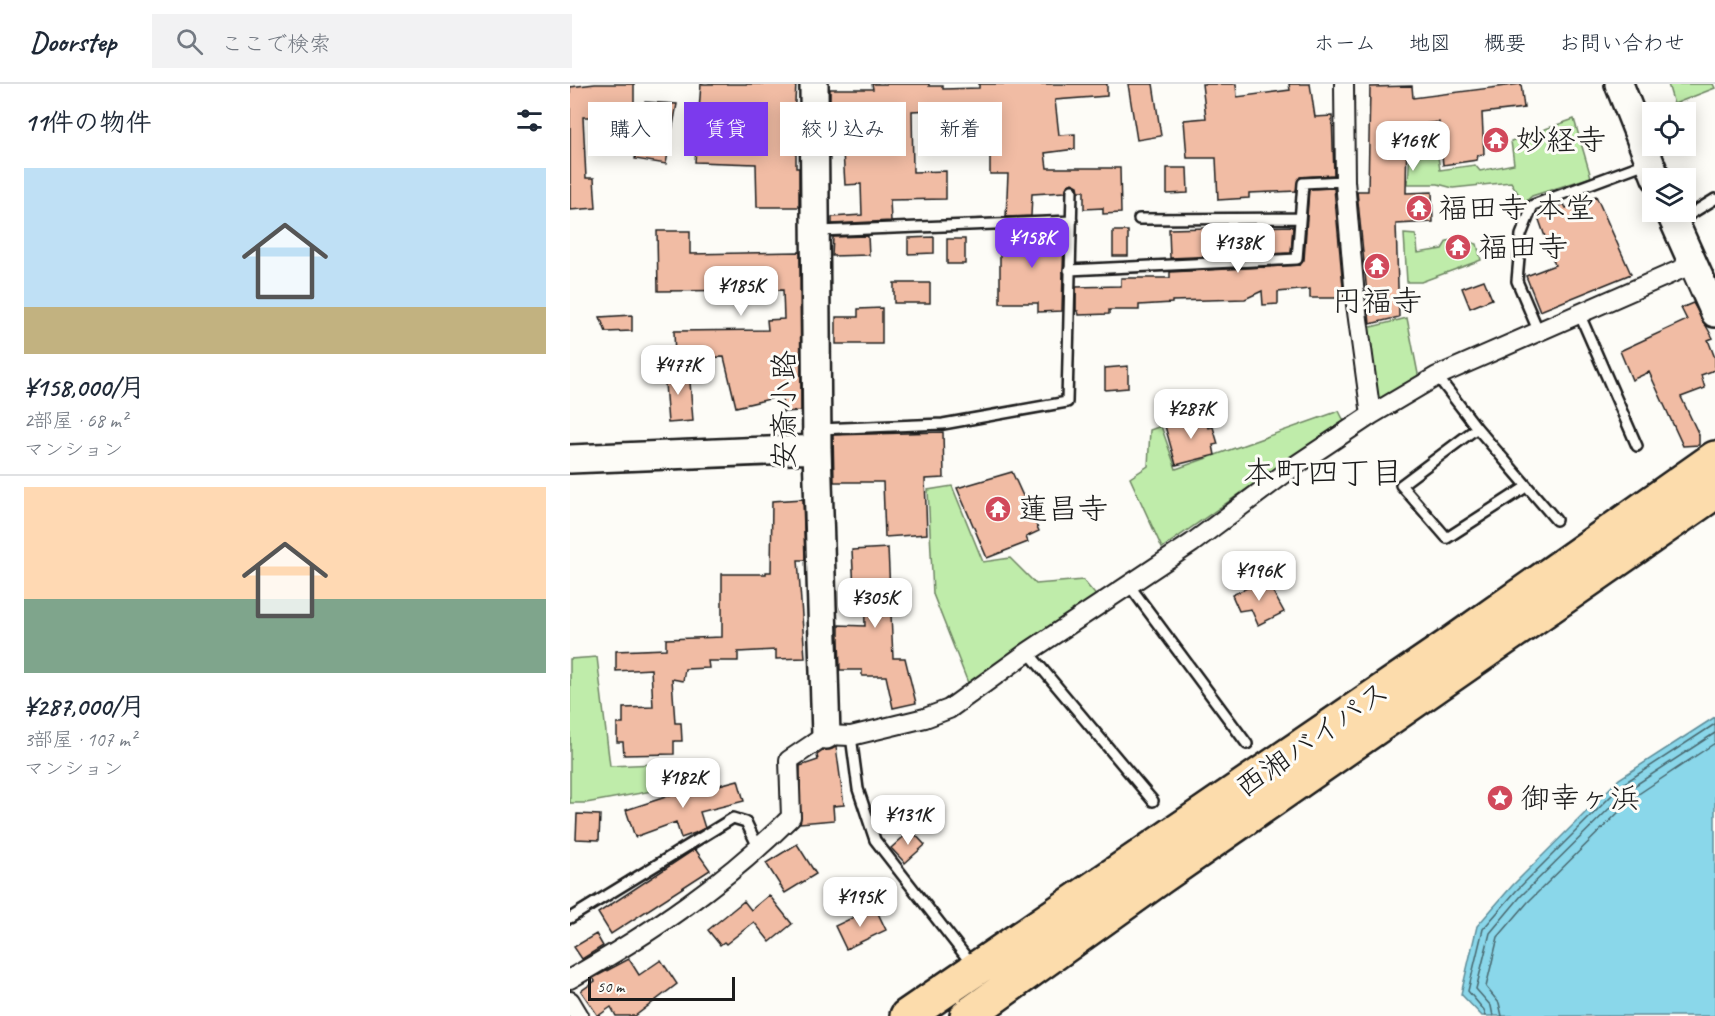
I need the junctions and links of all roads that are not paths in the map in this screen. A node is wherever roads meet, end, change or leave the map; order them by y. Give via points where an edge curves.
1 (814, 84) edge
2 (1344, 84) edge
3 (1619, 84) edge
4 (1651, 168) edge
5 (1642, 173) edge
6 (1345, 181) junction
7 (1072, 190) dead end
8 (1715, 199) edge
9 (1696, 207) edge
10 (1300, 218) junction
11 (1139, 219) dead end
12 (1072, 221) junction
13 (1675, 222) edge
14 (816, 231) junction
15 (1693, 264) junction
16 (1069, 270) junction
17 (1579, 313) junction
18 (1715, 313) edge
19 (1538, 330) junction
20 (1437, 376) junction
21 (1371, 415) junction
22 (1477, 428) junction
23 (817, 439) junction
24 (1637, 446) dead end
25 (1715, 458) edge
26 (570, 459) edge
27 (1526, 487) junction
28 (1715, 492) edge
29 (1676, 503) junction
30 (1556, 520) dead end
31 (1129, 585) junction
32 (1028, 652) junction
33 (838, 736) junction
34 (1247, 744) dead end
35 (1153, 801) dead end
36 (759, 849) junction
37 (1154, 865) junction
38 (570, 918) edge
39 (967, 958) dead end
40 (570, 979) edge
41 (570, 1001) edge
42 (579, 1016) edge
43 (907, 1016) edge
44 (967, 1016) edge

1 - 14 street, 安斎小路
2 - 6 street
3 - 4 street
5 - 19 lane via 1533,205 1521,235 1517,281
6 - 10 lane via 1303,183
6 - 21 street
7 - 12 lane
8 - 9 lane
10 - 11 lane
10 - 16 lane via 1297,259
12 - 14 lane
12 - 16 lane
13 - 15 street
14 - 23 street, 安斎小路
15 - 17 street
15 - 18 street
16 - 23 lane via 1067,402 943,424
17 - 19 street
17 - 24 lane
19 - 20 street
20 - 21 street
20 - 22 lane
21 - 31 street
22 - 27 lane
22 - 27 lane via 1401,484 1447,538
23 - 26 street
23 - 33 street, 安斎小路
25 - 29 highway, 西湘バイパス
27 - 30 lane
28 - 29 highway, 西湘バイパス
29 - 37 highway, 西湘バイパス
31 - 32 street
31 - 34 lane
32 - 33 street via 949,709 906,723
32 - 35 lane
33 - 36 street via 789,760 791,817
33 - 39 lane via 875,840
36 - 38 lane via 746,822 733,818
36 - 40 street via 676,916
37 - 43 highway, 西湘バイパス
37 - 44 highway, 西湘バイパス
41 - 42 street

